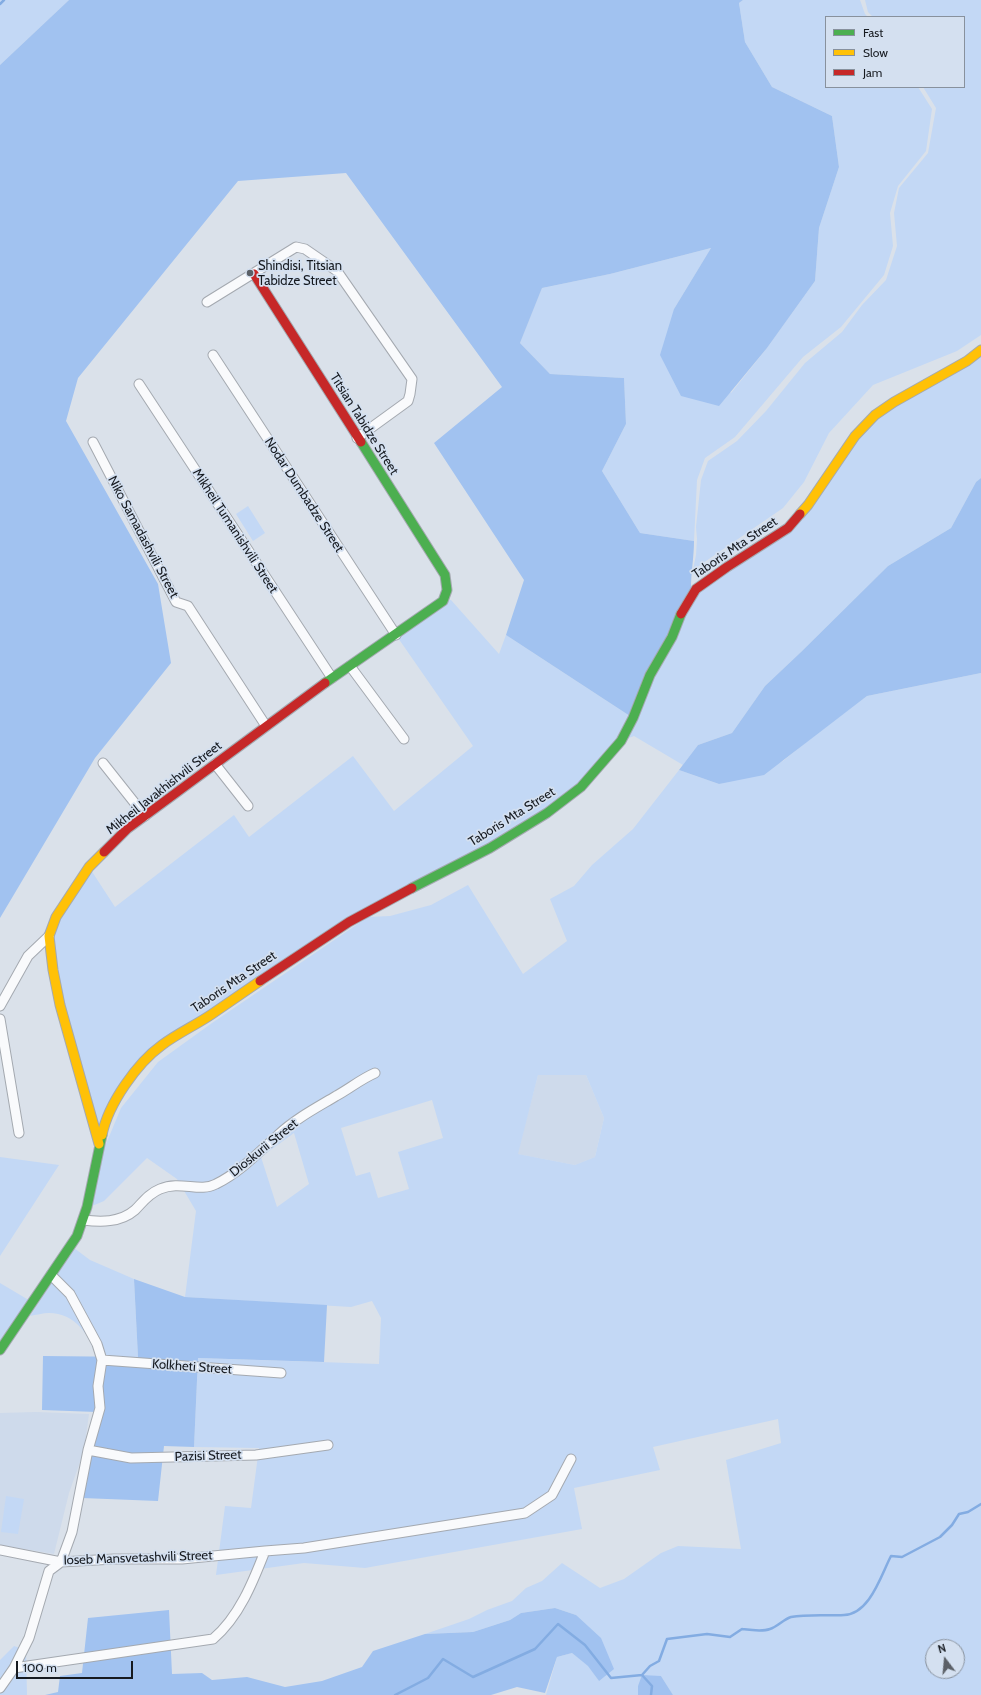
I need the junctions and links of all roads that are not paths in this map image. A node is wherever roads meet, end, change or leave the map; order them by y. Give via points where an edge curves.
1 (254, 274) junction
2 (208, 302) dead end
3 (981, 350) edge
4 (213, 355) dead end
5 (139, 384) dead end
6 (357, 438) junction
7 (93, 442) dead end
8 (447, 590) joint
9 (396, 635) junction
10 (350, 666) junction
11 (332, 678) junction
12 (266, 726) junction
13 (404, 739) dead end
14 (103, 763) dead end
15 (215, 764) junction
16 (248, 806) dead end
17 (145, 816) junction
18 (49, 936) junction
19 (0, 1006) edge
20 (0, 1019) edge
21 (375, 1073) dead end
22 (19, 1133) dead end
23 (99, 1145) junction
24 (83, 1220) junction
25 (51, 1274) junction
26 (0, 1350) edge
27 (102, 1360) junction
28 (282, 1373) dead end
29 (328, 1445) dead end
30 (88, 1450) junction
31 (570, 1459) dead end
32 (0, 1550) edge
33 (265, 1551) junction
34 (61, 1562) junction
35 (14, 1668) junction
36 (0, 1688) edge

1 - 2 street
1 - 6 main road, Titsian Tabidze Street
1 - 6 street via 296,247 305,249 337,271 409,373 412,385 408,401
3 - 23 main road, Taboris Mta Street via 967,361 875,415 855,436 808,505 788,528 696,589 681,613 672,637 650,676 621,741 581,787 547,813 490,848 349,922 162,1045 130,1079 114,1104
4 - 9 street, Nodar Dumbadze Street
5 - 11 street, Mikheil Tumanishvili Street
6 - 8 main road, Titsian Tabidze Street via 445,575
7 - 12 street, Niko Samadashvili Street via 176,602 188,606
8 - 9 main road, Mikheil Javakhishvili Street via 443,600
9 - 10 main road, Mikheil Javakhishvili Street
10 - 11 main road, Mikheil Javakhishvili Street
10 - 13 street
11 - 12 main road, Mikheil Javakhishvili Street
12 - 15 main road, Mikheil Javakhishvili Street
14 - 17 street
15 - 16 street
15 - 17 main road, Mikheil Javakhishvili Street
17 - 18 main road, Mikheil Javakhishvili Street via 127,829 88,866 56,918
18 - 19 street via 28,956
18 - 23 main road, Mikheil Javakhishvili Street via 60,1005
20 - 22 street
21 - 24 street, Dioskurii Street via 310,1111 278,1134 254,1158 215,1185 202,1188 175,1184 159,1189 144,1198 134,1211 120,1219 102,1222
23 - 24 main road, Mikheil Javakhishvili Street
24 - 25 main road, Mikheil Javakhishvili Street via 77,1236
25 - 26 main road, Mikheil Javakhishvili Street
25 - 27 street via 70,1294 97,1344
27 - 28 street, Kolkheti Street
27 - 30 street via 98,1386 100,1408
29 - 30 street, Pazisi Street via 256,1455 131,1458
30 - 34 street via 72,1532
31 - 33 street, Ioseb Mansvetashvili Street via 552,1495 525,1513 304,1548
32 - 34 street, Ioseb Mansvetashvili Street
33 - 34 street, Ioseb Mansvetashvili Street via 182,1559
33 - 35 street via 249,1590 223,1631 213,1639
34 - 35 street via 49,1571 29,1638
35 - 36 street

